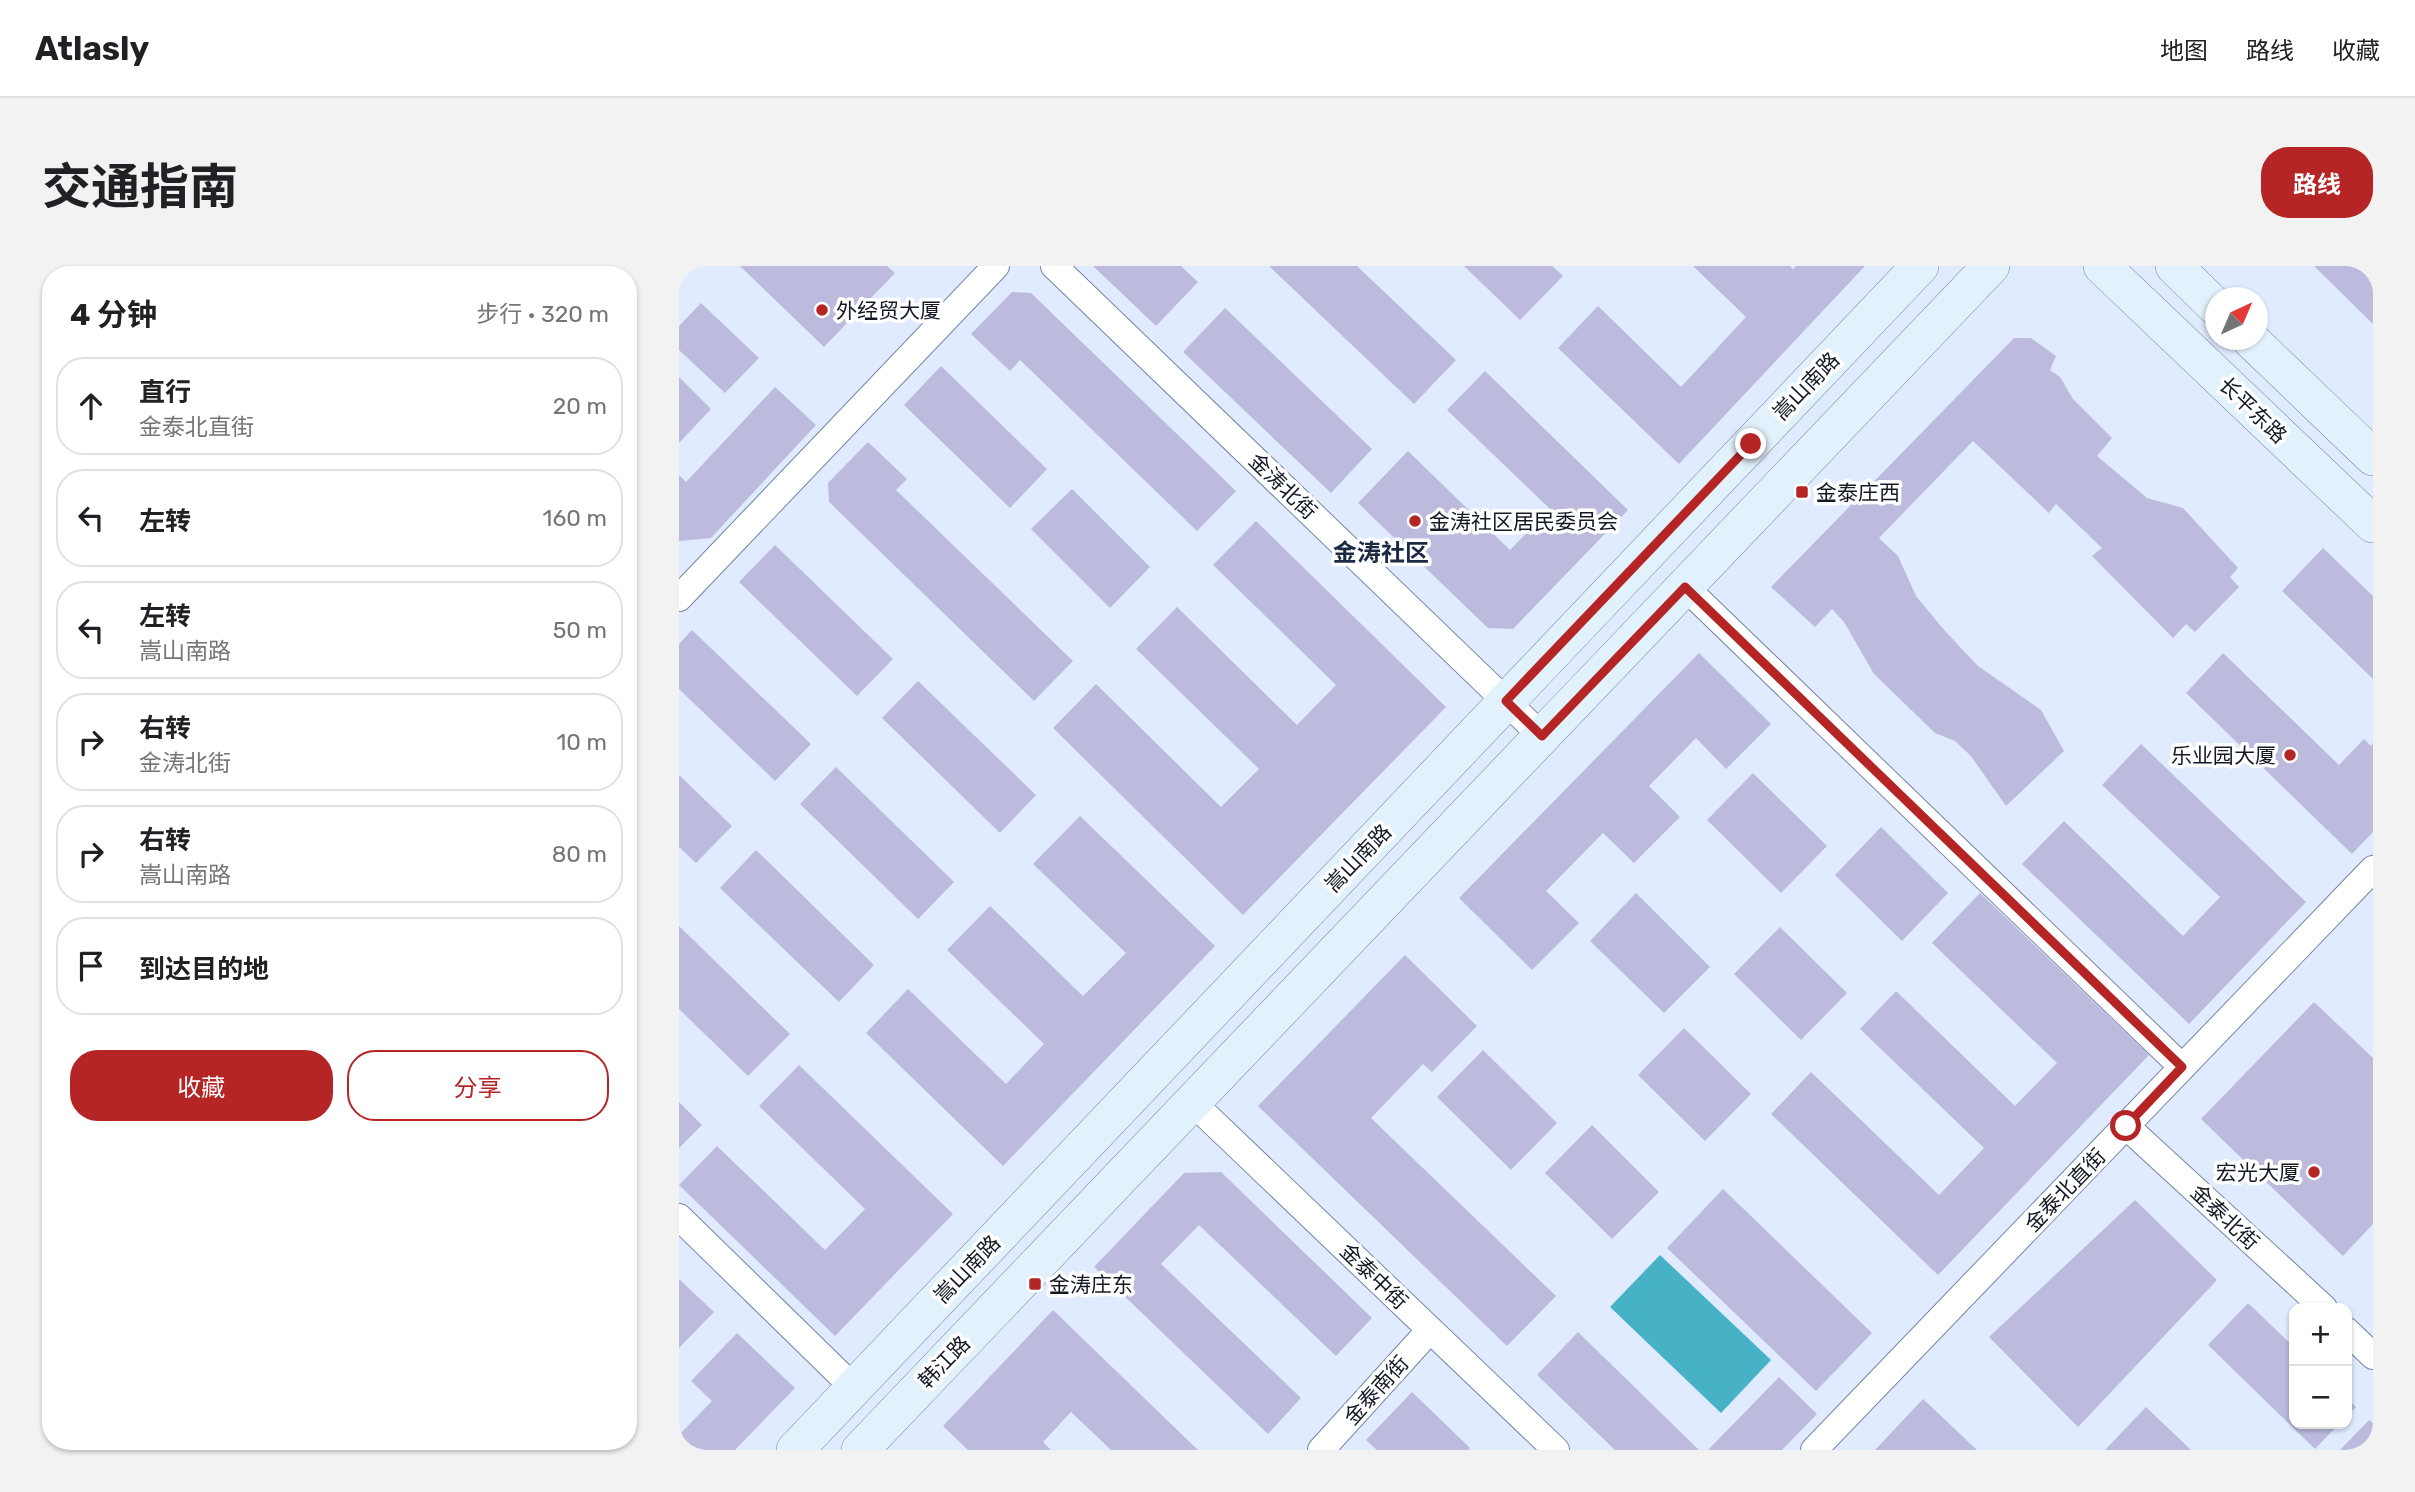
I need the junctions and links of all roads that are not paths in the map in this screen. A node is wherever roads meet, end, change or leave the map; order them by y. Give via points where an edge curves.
1 (996, 266) edge
2 (1054, 266) edge
3 (1920, 266) edge
4 (1991, 266) edge
5 (2102, 266) edge
6 (2174, 266) edge
7 (2205, 296) edge
8 (2261, 350) edge
9 (2373, 457) edge
10 (2373, 524) edge
11 (684, 583) edge
12 (1685, 587) junction
13 (1506, 701) junction
14 (1542, 736) junction
15 (2373, 869) edge
16 (2182, 1067) junction
17 (1192, 1102) junction
18 (2126, 1126) junction
19 (679, 1217) edge
20 (2319, 1303) edge
21 (1430, 1330) junction
22 (2352, 1336) edge
23 (2373, 1356) edge
24 (854, 1388) junction
25 (796, 1450) edge
26 (860, 1450) edge
27 (1321, 1450) edge
28 (1556, 1450) edge
29 (1814, 1450) edge

1 - 11 street
2 - 13 street, 金涛北街
3 - 13 street, 嵩山南路
4 - 12 street
5 - 10 street, 长平东路
6 - 7 street
8 - 9 street
12 - 14 street
12 - 16 street
13 - 14 street, 金涛北街
13 - 24 street, 嵩山南路
14 - 17 street
15 - 16 street, 金泰北直街
16 - 18 street, 金泰北直街
17 - 21 street, 金泰中街
17 - 26 street, 韩江路
18 - 20 street, 金泰北街
18 - 29 street, 金泰北直街
19 - 24 street
21 - 27 street, 金泰南街
21 - 28 street, 金泰中街
22 - 23 street
24 - 25 street, 嵩山南路

